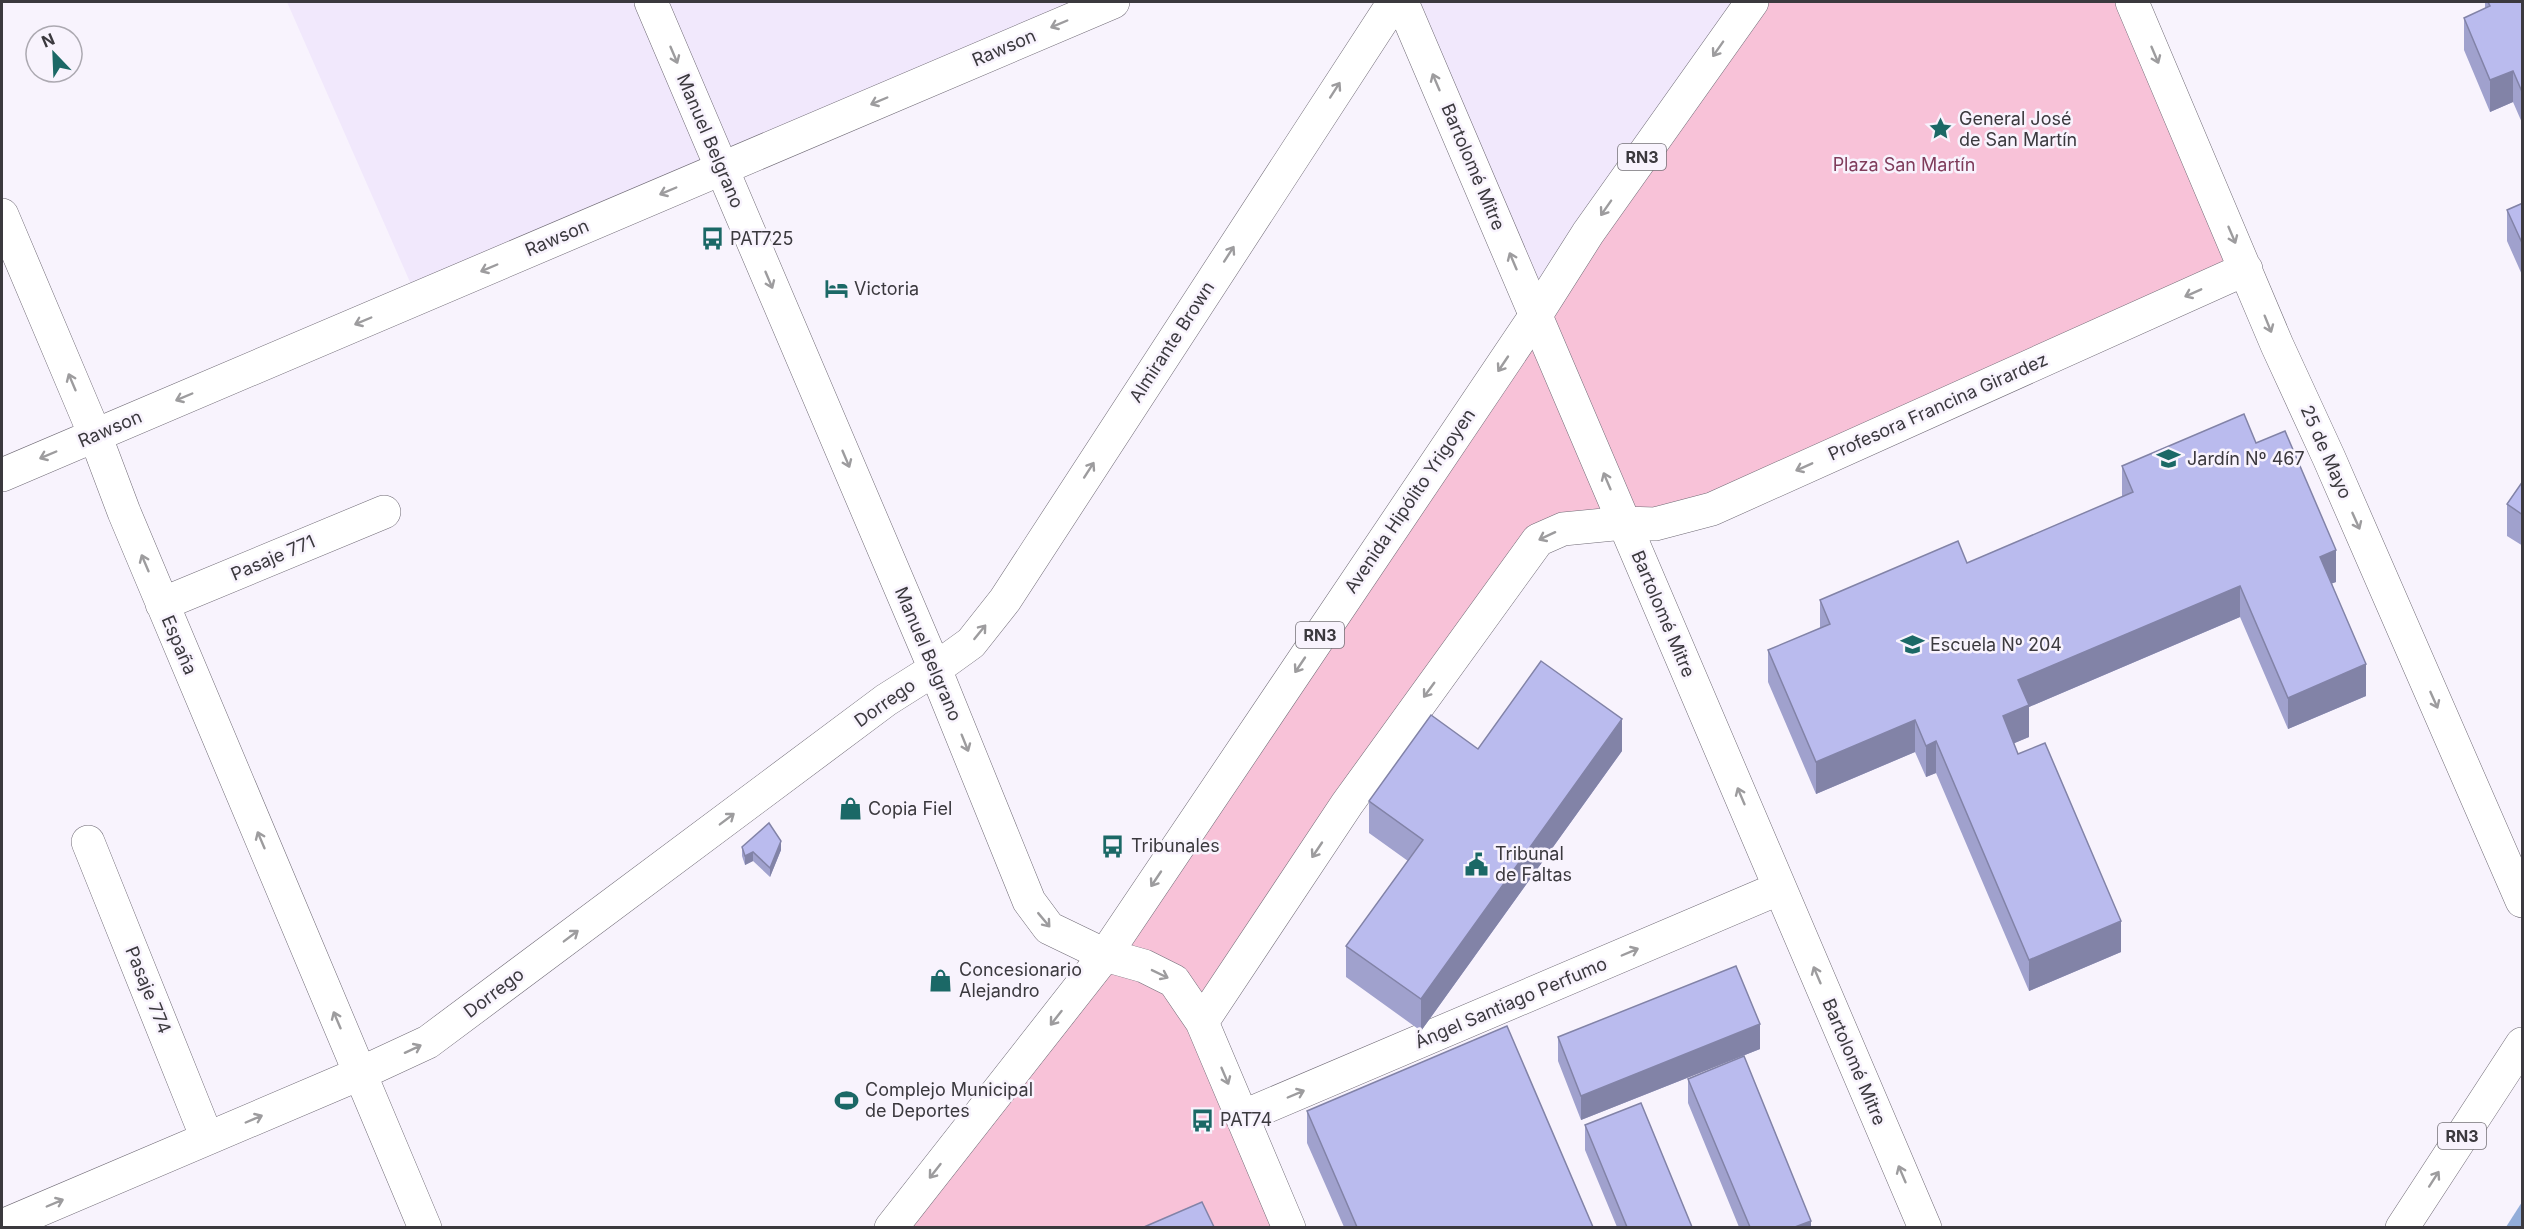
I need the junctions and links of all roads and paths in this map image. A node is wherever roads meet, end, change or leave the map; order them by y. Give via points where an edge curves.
1 (651, 2) edge
2 (1113, 2) edge
3 (1394, 2) edge
4 (1402, 2) edge
5 (1752, 2) edge
6 (2132, 2) edge
7 (722, 168) junction
8 (2, 214) edge
9 (2247, 269) junction
10 (1536, 315) junction
11 (95, 435) junction
12 (2, 475) edge
13 (384, 512) dead end
14 (1624, 523) junction
15 (162, 604) junction
16 (935, 669) junction
17 (88, 842) dead end
18 (1780, 888) junction
19 (2523, 901) edge
20 (1105, 955) junction
21 (1202, 1022) junction
22 (2523, 1044) edge
23 (360, 1074) junction
24 (1242, 1117) junction
25 (207, 1138) junction
26 (2, 1226) edge
27 (425, 1227) edge
28 (891, 1227) edge
29 (1289, 1227) edge
30 (1925, 1227) edge
31 (2402, 1227) edge

1 -> 7 main road, Manuel Belgrano
2 -> 7 main road, Rawson
16 -> 3 main road, Almirante Brown via 971,643 1005,600
10 -> 4 main road, Bartolomé Mitre
5 -> 10 main road, Avenida Hipólito Yrigoyen / RN3 via 1588,233
6 -> 9 main road, 25 de Mayo
7 -> 11 main road, Rawson
7 -> 16 main road, Manuel Belgrano
11 -> 8 main road, España
9 -> 14 main road, Profesora Francina Girardez via 1712,509 1655,524
9 -> 19 main road, 25 de Mayo
14 -> 10 main road, Bartolomé Mitre
10 -> 20 main road, Avenida Hipólito Yrigoyen / RN3
11 -> 12 main road, Rawson
15 -> 11 main road, España
13 - 15 main road, Pasaje 771
18 -> 14 main road, Bartolomé Mitre
14 -> 21 main road, Profesora Francina Girardez via 1563,529 1538,540 1347,804
23 -> 15 main road, España
16 -> 20 main road, Manuel Belgrano via 1029,901 1049,928
23 -> 16 main road, Dorrego via 428,1042 886,700
17 - 25 main road, Pasaje 774
24 -> 18 main road, Ángel Santiago Perfumo via 1469,1034
30 -> 18 main road, Bartolomé Mitre
20 -> 21 main road, Manuel Belgrano via 1144,966 1174,981
20 -> 28 main road, Avenida Hipólito Yrigoyen / RN3
21 -> 24 main road, Manuel Belgrano
31 -> 22 main road, RN3
25 -> 23 main road, Dorrego
23 - 27 main road, España
24 - 29 main road, Manuel Belgrano
26 -> 25 main road, Dorrego

